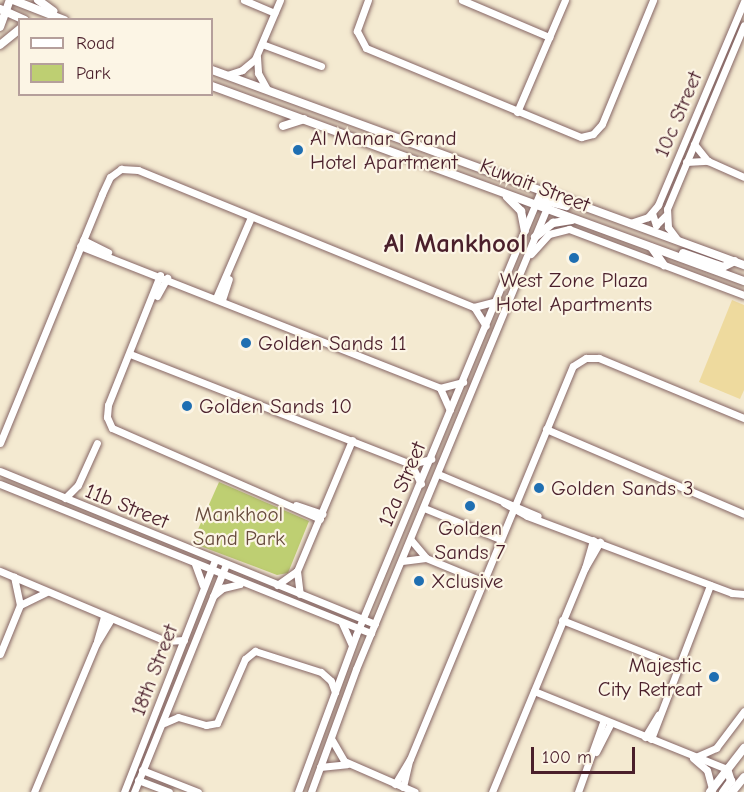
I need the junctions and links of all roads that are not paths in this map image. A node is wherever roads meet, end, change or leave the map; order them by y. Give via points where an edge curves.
1 (11, 0) edge
2 (38, 0) edge
3 (244, 0) edge
4 (280, 0) edge
5 (368, 0) edge
6 (462, 0) edge
7 (565, 0) edge
8 (653, 0) edge
9 (744, 2) edge
10 (3, 10) edge
11 (274, 13) junction
12 (21, 18) edge
13 (60, 18) edge
14 (62, 18) edge
15 (744, 25) edge
16 (0, 27) edge
17 (18, 31) edge
18 (549, 37) junction
19 (262, 44) junction
20 (0, 45) edge
21 (258, 54) junction
22 (321, 66) dead end
23 (213, 69) edge
24 (227, 75) junction
25 (213, 86) edge
26 (267, 89) junction
27 (517, 112) junction
28 (303, 119) junction
29 (283, 126) dead end
30 (694, 144) junction
31 (686, 162) junction
32 (708, 162) junction
33 (744, 177) edge
34 (500, 191) junction
35 (541, 191) junction
36 (549, 202) junction
37 (536, 205) junction
38 (652, 213) junction
39 (666, 215) junction
40 (254, 218) junction
41 (577, 220) junction
42 (627, 223) junction
43 (525, 231) junction
44 (535, 237) junction
45 (679, 241) junction
46 (82, 243) junction
47 (652, 247) junction
48 (662, 251) junction
49 (526, 261) junction
50 (740, 263) edge
51 (664, 265) junction
52 (163, 277) junction
53 (744, 282) edge
54 (744, 295) edge
55 (219, 299) junction
56 (497, 301) junction
57 (474, 307) junction
58 (486, 326) junction
59 (131, 352) junction
60 (463, 382) junction
61 (440, 388) junction
62 (450, 411) junction
63 (744, 418) edge
64 (545, 432) junction
65 (355, 441) junction
66 (0, 443) edge
67 (97, 443) dead end
68 (431, 459) junction
69 (411, 464) junction
70 (0, 471) edge
71 (438, 474) junction
72 (0, 484) edge
73 (421, 484) junction
74 (78, 485) junction
75 (65, 498) junction
76 (82, 506) junction
77 (513, 507) junction
78 (424, 508) junction
79 (744, 514) edge
80 (321, 517) junction
81 (500, 539) junction
82 (411, 540) junction
83 (596, 541) junction
84 (426, 558) junction
85 (215, 560) junction
86 (402, 561) junction
87 (195, 564) junction
88 (226, 564) junction
89 (210, 570) junction
90 (0, 571) edge
91 (297, 572) junction
92 (221, 575) junction
93 (14, 576) junction
94 (481, 583) junction
95 (241, 584) junction
96 (277, 585) junction
97 (712, 586) junction
98 (203, 588) junction
99 (49, 591) junction
100 (300, 594) junction
101 (744, 594) edge
102 (211, 598) junction
103 (20, 605) junction
104 (369, 606) junction
105 (350, 613) junction
106 (107, 617) junction
107 (564, 617) junction
108 (363, 619) junction
109 (340, 621) junction
110 (375, 624) junction
111 (359, 629) junction
112 (371, 633) junction
113 (184, 640) junction
114 (166, 641) junction
115 (352, 646) junction
116 (0, 654) edge
117 (176, 660) junction
118 (678, 664) junction
119 (533, 693) junction
120 (336, 694) junction
121 (744, 711) edge
122 (606, 723) junction
123 (162, 724) junction
124 (648, 738) junction
125 (332, 739) junction
126 (744, 748) edge
127 (684, 751) junction
128 (697, 757) junction
129 (410, 759) junction
130 (349, 764) junction
131 (320, 767) junction
132 (727, 769) junction
133 (144, 771) junction
134 (133, 772) junction
135 (744, 777) edge
136 (140, 781) junction
137 (395, 784) junction
138 (403, 787) junction
139 (711, 791) edge
140 (34, 792) edge
141 (124, 792) edge
142 (135, 792) edge
143 (169, 792) edge
144 (198, 792) edge
145 (298, 792) edge
146 (310, 792) edge
147 (415, 792) edge
148 (492, 792) edge
149 (578, 792) edge
150 (723, 792) edge
151 (732, 792) edge

1 - 10 main road
1 - 13 main road
2 - 14 main road
3 - 11 street
4 - 11 street
5 - 27 street via 357,31 366,48
6 - 18 street
7 - 18 street
8 - 27 street via 602,124 589,136 573,135
9 - 38 street, 10c Street
10 - 12 main road
10 - 16 main road
11 - 19 street
15 - 30 street, 10c Street
17 - 20 main road
18 - 27 street
19 - 21 street
19 - 22 street
21 - 24 street via 242,70
21 - 26 street via 258,73
23 - 24 main road, Kuwait Street
24 - 26 main road, Kuwait Street
25 - 28 main road, Kuwait Street
26 - 35 main road, Kuwait Street
28 - 29 main road
28 - 34 main road, Kuwait Street
30 - 31 street, 10c Street
30 - 32 street
31 - 32 street
31 - 39 street, 10c Street
32 - 33 street
34 - 37 main road, Kuwait Street
34 - 43 main road via 521,211
35 - 36 main road, Kuwait Street
35 - 37 street, 12a Street
36 - 37 main road, Kuwait Street
36 - 41 main road, Kuwait Street
36 - 42 main road, Kuwait Street
36 - 44 street, 12a Street
37 - 43 street, 12a Street
38 - 39 street via 656,225
38 - 42 street
39 - 45 street via 670,232
40 - 46 street via 138,170 121,169 110,177
40 - 55 street
40 - 57 street
41 - 44 main road via 553,223
41 - 47 main road, Kuwait Street
42 - 45 main road, Kuwait Street
43 - 56 street, 12a Street
44 - 49 street, 12a Street
45 - 50 main road, Kuwait Street
46 - 52 street
46 - 66 street
47 - 48 main road, Kuwait Street
47 - 51 main road
48 - 50 main road via 675,250 726,267
48 - 53 main road, Kuwait Street
49 - 51 street via 549,234 569,229
49 - 71 street, 12a Street
51 - 54 street
52 - 55 street
52 - 59 street
55 - 61 street
56 - 57 street
56 - 58 street, 12a Street
57 - 58 street
58 - 60 street, 12a Street
59 - 65 street
59 - 80 street via 107,411 109,423 122,434
60 - 61 street
60 - 62 street, 12a Street
61 - 62 street
62 - 68 street, 12a Street
63 - 64 street via 599,358 582,360 570,370
64 - 77 street
64 - 79 street
65 - 69 street
65 - 80 street
67 - 74 street
68 - 69 street
68 - 73 street, 12a Street
69 - 73 street
70 - 75 street, 11b Street
71 - 77 street
71 - 78 street, 12a Street
72 - 87 street, 11b Street
73 - 104 street, 12a Street
74 - 75 street
74 - 76 street
75 - 76 street, 11b Street
76 - 85 street, 11b Street
77 - 81 street
77 - 83 street
78 - 81 street
78 - 82 street, 12a Street
80 - 91 street
81 - 94 street
82 - 84 street
82 - 86 street, 12a Street
83 - 97 street
83 - 107 street
84 - 86 street
84 - 94 street
85 - 88 street, 11b Street
85 - 89 street, 18th Street
86 - 110 street, 12a Street
87 - 89 street, 11b Street
87 - 98 street
88 - 92 street, 18th Street
88 - 96 street, 11b Street
89 - 92 street, 11b Street
89 - 98 street, 18th Street
90 - 93 street
91 - 96 street
91 - 100 street
92 - 95 street, 11b Street
92 - 102 street, 18th Street
93 - 99 street
93 - 103 street
94 - 129 street
95 - 102 street via 224,588
95 - 109 street, 11b Street
96 - 100 street, 11b Street
97 - 101 street
97 - 118 street
98 - 113 street, 18th Street
99 - 103 street
99 - 106 street
100 - 105 street, 11b Street
102 - 123 street, 18th Street
103 - 116 street
104 - 105 street
104 - 108 street, 12a Street
105 - 108 street, 11b Street
106 - 114 street
106 - 140 street
107 - 118 street
107 - 119 street
108 - 110 street, 11b Street
108 - 111 street, 12a Street
109 - 111 street, 11b Street
109 - 115 street via 349,632
110 - 112 street, 12a Street
111 - 112 street, 11b Street
111 - 115 street, 12a Street
112 - 125 street, 12a Street
113 - 114 street
113 - 117 street, 18th Street
114 - 117 street
115 - 120 street, 12a Street
117 - 134 street, 18th Street
118 - 124 street
119 - 122 street
119 - 148 street
120 - 123 street via 331,681 321,672 255,651 245,659 217,723 210,725 178,717
120 - 145 street, 12a Street
121 - 128 street via 716,748
122 - 124 street
122 - 149 street
123 - 133 street, 18th Street
124 - 127 street
125 - 130 street via 339,757
125 - 131 street, 12a Street
126 - 132 main road
127 - 128 street
127 - 139 street via 707,770
128 - 132 street
129 - 137 street
129 - 138 street
130 - 131 street
130 - 137 street
131 - 146 street, 12a Street
132 - 139 main road
132 - 150 main road via 730,781
133 - 134 street
133 - 136 street, 18th Street
133 - 144 street
134 - 136 street
134 - 141 street, 18th Street
135 - 151 main road
136 - 142 street, 18th Street
136 - 143 street
137 - 138 street
138 - 147 street

